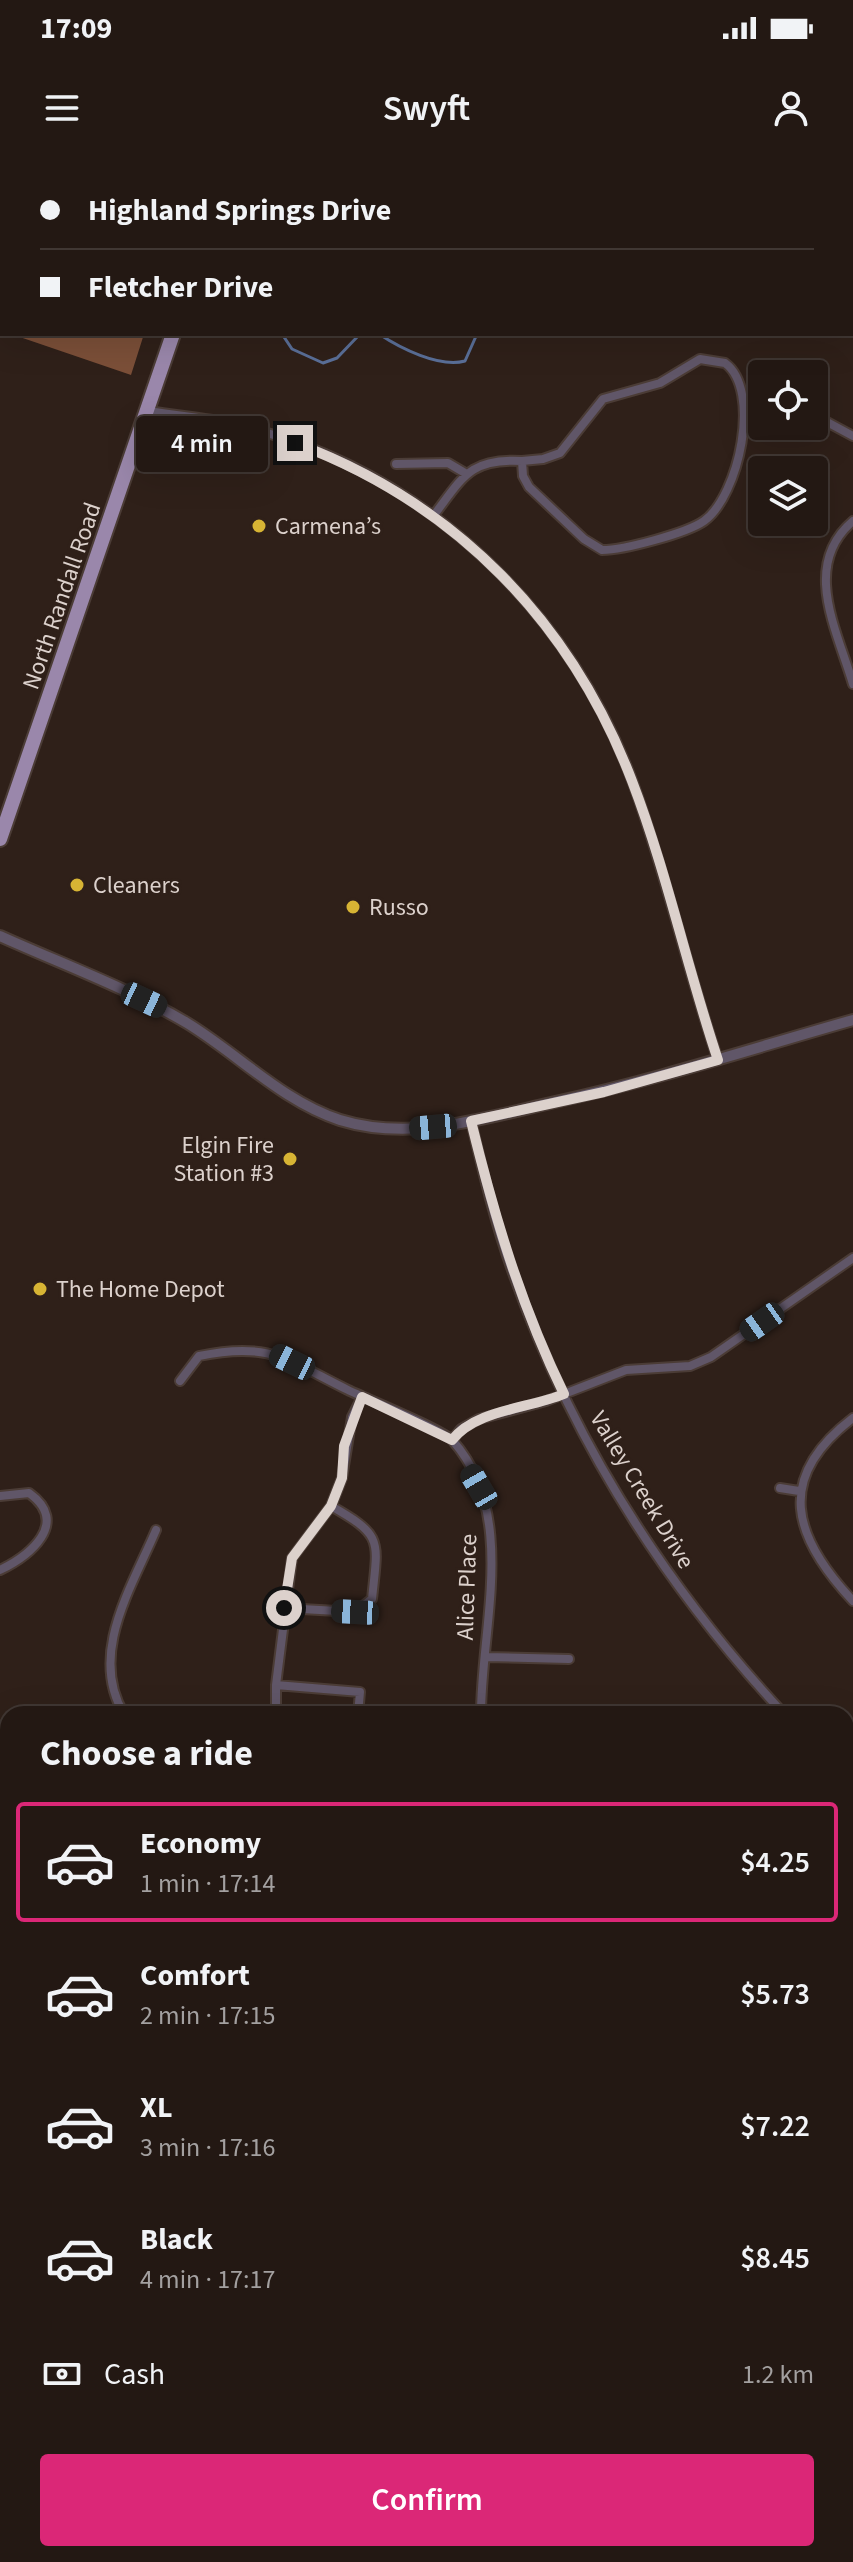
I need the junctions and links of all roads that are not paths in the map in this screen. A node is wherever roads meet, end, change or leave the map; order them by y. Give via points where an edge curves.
1 (172, 336) edge
2 (147, 411) junction
3 (828, 423) edge
4 (853, 436) edge
5 (522, 461) junction
6 (396, 464) dead end
7 (465, 473) junction
8 (434, 515) junction
9 (853, 521) edge
10 (853, 684) edge
11 (0, 839) edge
12 (0, 936) edge
13 (853, 1020) edge
14 (718, 1060) junction
15 (471, 1121) junction
16 (853, 1258) edge
17 (180, 1381) dead end
18 (564, 1394) junction
19 (362, 1397) junction
20 (853, 1418) edge
21 (452, 1440) junction
22 (780, 1488) dead end
23 (799, 1491) junction
24 (0, 1496) edge
25 (331, 1506) junction
26 (156, 1530) dead end
27 (0, 1570) edge
28 (853, 1601) edge
29 (284, 1608) junction
30 (485, 1657) junction
31 (569, 1659) dead end
32 (276, 1685) junction
33 (119, 1706) edge
34 (276, 1706) edge
35 (359, 1706) edge
36 (482, 1706) edge
37 (777, 1706) edge

1 - 2 main road, North Randall Road
2 - 8 street via 276,436 368,474
2 - 11 main road, North Randall Road
3 - 4 street
5 - 5 street via 552,457 566,448 603,399 660,383 700,359 721,360 739,380 738,464 712,512 697,525 621,548 598,549 529,487
5 - 7 street via 493,461
6 - 7 street via 448,463
7 - 8 street
8 - 14 street via 540,614 612,734 633,783
9 - 10 street via 833,543 824,576
12 - 15 street via 160,1008 292,1097 330,1116 398,1129
13 - 14 street
14 - 15 street
15 - 18 street, Valley Creek Drive via 513,1273
16 - 18 street via 711,1357 679,1368 626,1370
17 - 19 street via 199,1356 232,1349 269,1351
18 - 21 street via 479,1419
18 - 37 street, Valley Creek Drive via 652,1553 690,1606
19 - 21 street
19 - 25 street via 352,1417 342,1478
20 - 23 street via 824,1444
21 - 30 street, Alice Place via 479,1487 488,1517
22 - 23 street
23 - 28 street via 809,1545
24 - 27 street via 29,1493 46,1518 30,1554
25 - 29 street via 292,1558
25 - 29 street via 365,1525 373,1536 372,1599 355,1612
26 - 33 street via 110,1651 109,1674
29 - 32 street
30 - 31 street
30 - 36 street, Alice Place
32 - 34 street
32 - 35 street via 360,1692

